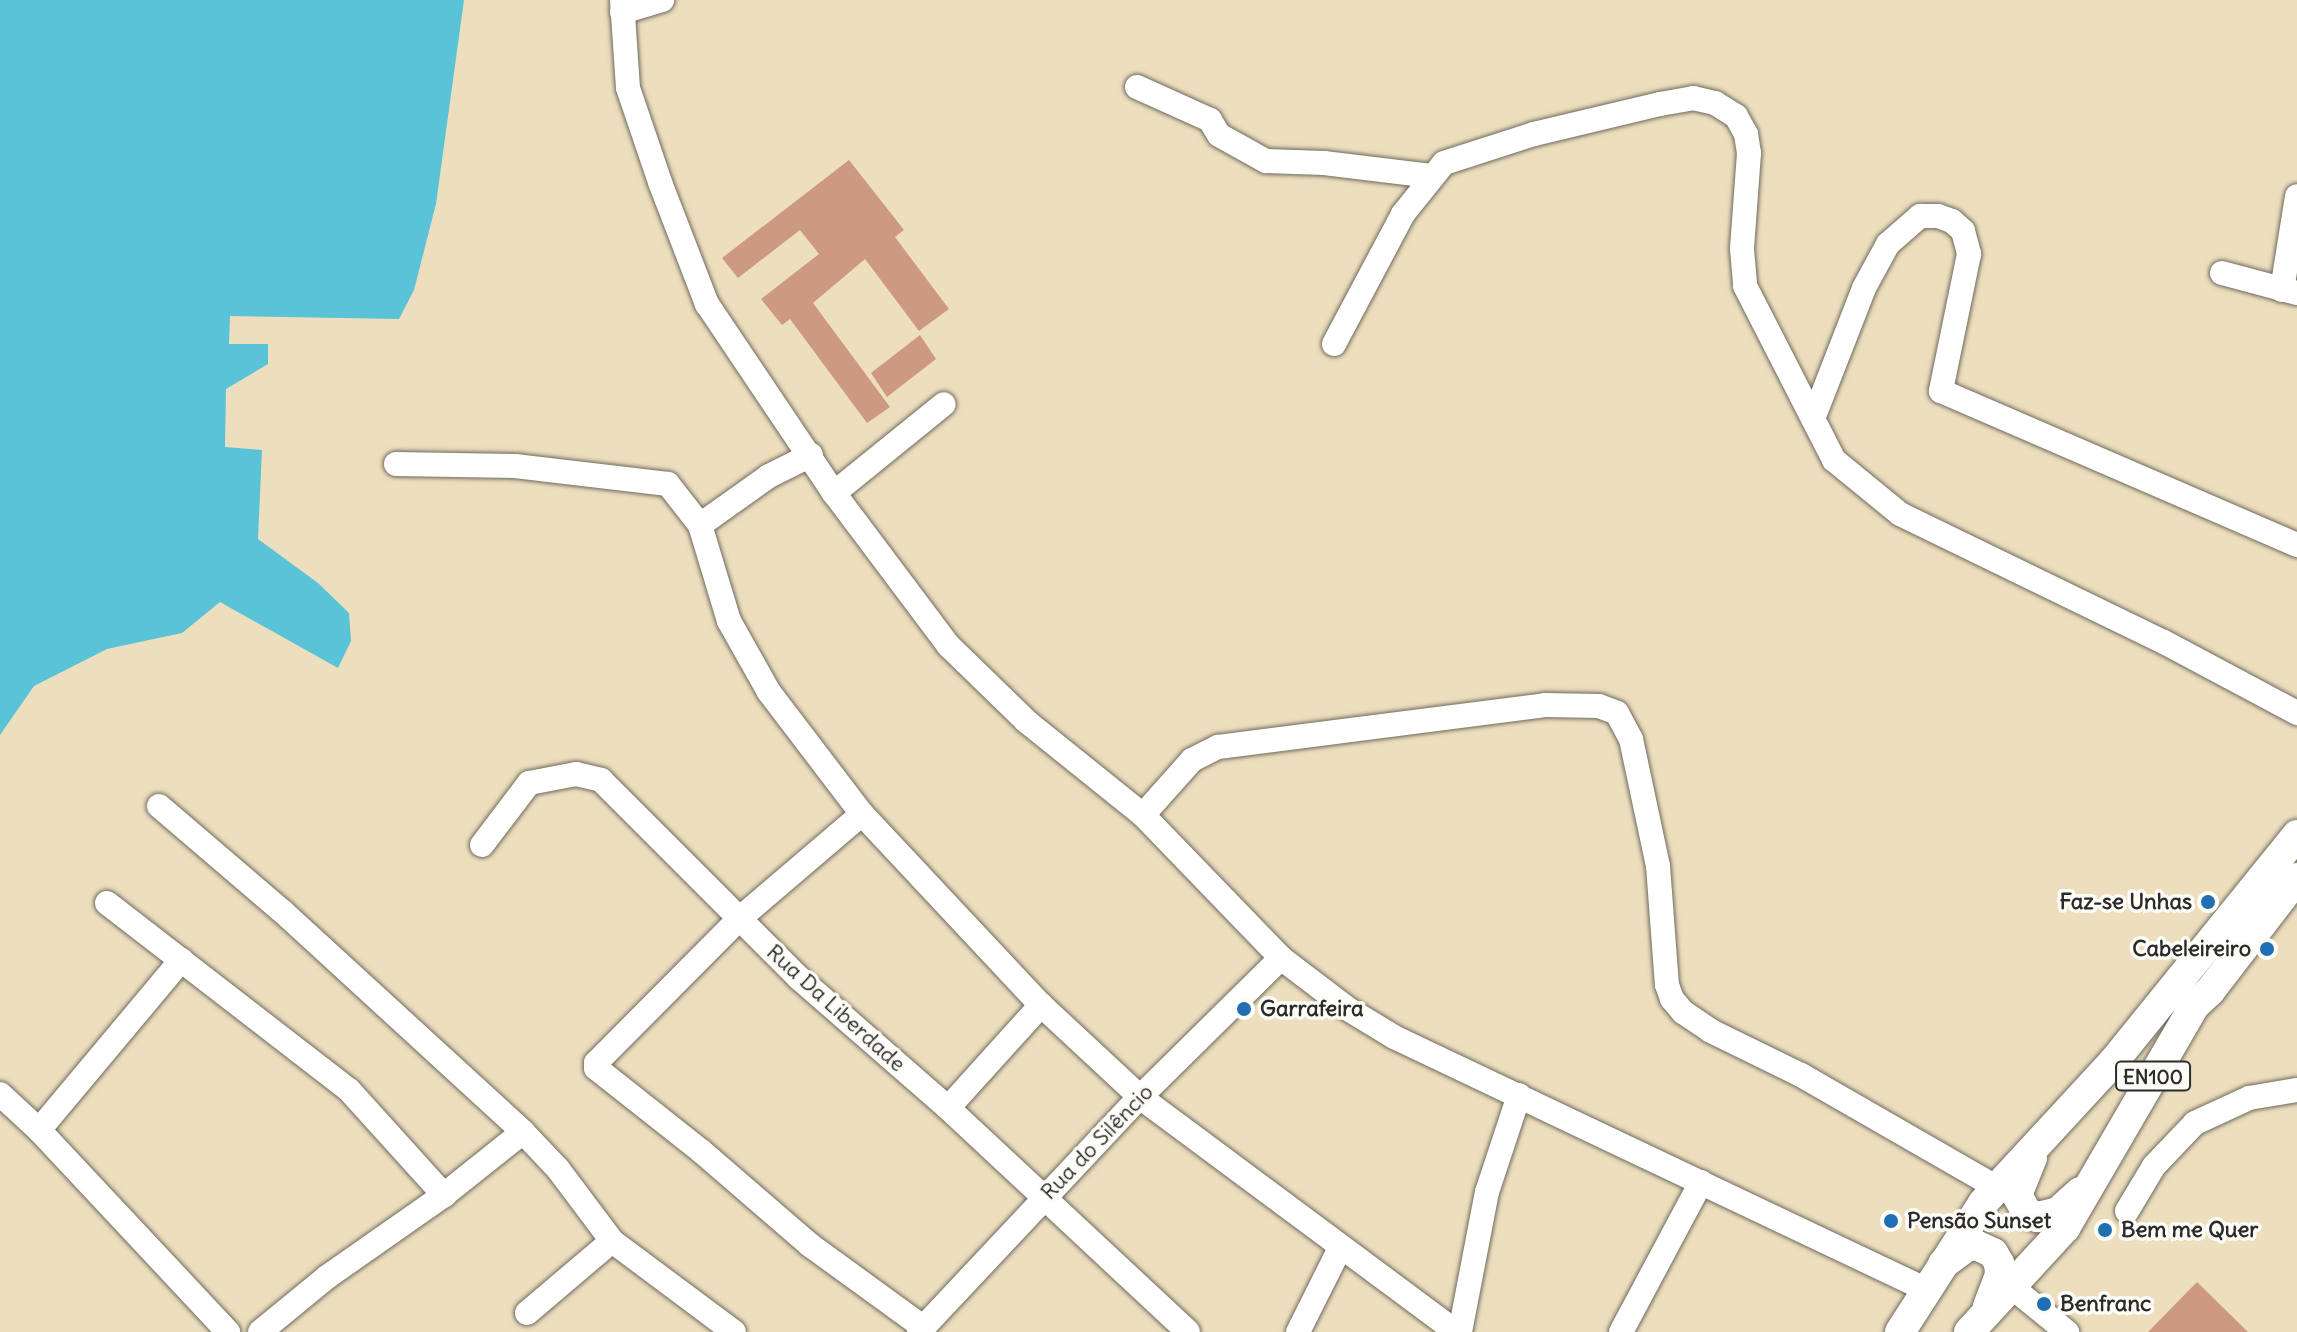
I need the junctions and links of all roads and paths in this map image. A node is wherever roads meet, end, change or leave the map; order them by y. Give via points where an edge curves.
1 (662, 0) edge
2 (622, 6) edge
3 (1137, 87) dead end
4 (1431, 176) junction
5 (2297, 196) edge
6 (2222, 273) dead end
7 (2290, 292) edge
8 (1334, 344) dead end
9 (944, 404) dead end
10 (1813, 419) junction
11 (811, 455) junction
12 (396, 464) dead end
13 (834, 493) junction
14 (700, 525) junction
15 (2297, 545) edge
16 (2297, 713) edge
17 (159, 806) dead end
18 (862, 814) junction
19 (1143, 815) junction
20 (2297, 835) edge
21 (482, 845) dead end
22 (2297, 878) edge
23 (107, 903) dead end
24 (739, 919) junction
25 (1281, 958) junction
26 (181, 960) junction
27 (1041, 1005) junction
28 (2297, 1089) edge
29 (0, 1094) edge
30 (1519, 1095) junction
31 (1140, 1097) junction
32 (948, 1108) junction
33 (39, 1130) junction
34 (523, 1132) junction
35 (2047, 1132) junction
36 (2103, 1167) junction
37 (1701, 1182) junction
38 (1996, 1187) junction
39 (444, 1195) junction
40 (1044, 1197) junction
41 (2127, 1211) dead end
42 (612, 1241) junction
43 (1340, 1248) junction
44 (1930, 1281) junction
45 (2013, 1288) junction
46 (527, 1313) dead end
47 (1978, 1322) edge
48 (921, 1330) edge
49 (228, 1332) edge
50 (260, 1332) edge
51 (734, 1332) edge
52 (1188, 1332) edge
53 (1298, 1332) edge
54 (1458, 1332) edge
55 (1621, 1332) edge
56 (1900, 1332) edge
57 (2067, 1332) edge

1 - 2 street
2 - 11 street via 628,88 707,304
3 - 4 street via 1210,120 1219,135 1266,161
4 - 8 street via 1403,214
4 - 10 street via 1444,163 1534,134 1693,98 1736,116 1747,144 1745,286
5 - 7 street
6 - 7 street
9 - 13 street
10 - 15 street via 1859,300 1888,244 1920,216 1938,216 1963,231 1969,254 1941,391
10 - 16 street via 1834,460 1900,514
11 - 13 street
11 - 14 street via 760,482
12 - 14 street via 515,466 668,484
13 - 19 street via 949,646 1026,721
14 - 18 street via 738,641 769,692
17 - 34 street
18 - 24 street
18 - 27 street
19 - 25 street
19 - 38 street via 1192,760 1218,747 1545,705 1599,706 1617,713 1631,739 1658,866 1672,999 1711,1031 1801,1075
20 - 35 main road, EN100 via 2114,1061
21 - 24 street, Rua Da Liberdade via 529,783 551,776 590,776 612,790
22 - 36 main road, EN100 via 2194,1006
23 - 26 street
24 - 32 street, Rua Da Liberdade
24 - 48 street via 596,1068
25 - 30 street via 1394,1037
25 - 31 street, Rua do Silêncio
26 - 33 street
26 - 39 street via 349,1090
27 - 31 street
27 - 32 street
28 - 41 street via 2249,1098 2195,1123 2154,1166
29 - 33 street
30 - 37 street
30 - 54 street via 1487,1192
31 - 40 street, Rua do Silêncio
31 - 43 street
32 - 40 street, Rua Da Liberdade
33 - 49 street
34 - 39 street
34 - 42 street
35 - 36 main road via 2018,1185 2020,1206 2027,1213 2037,1217 2058,1212
35 - 38 main road, EN100
36 - 45 main road, EN100 via 2065,1228
37 - 44 street
37 - 55 street
38 - 44 main road, EN100
39 - 50 street via 368,1246
40 - 48 street, Rua do Silêncio
40 - 52 street, Rua Da Liberdade
42 - 46 street
42 - 51 street
43 - 53 street
43 - 54 street
44 - 47 main road via 1966,1247 1976,1245 1993,1253 2000,1275
44 - 56 main road, EN100
45 - 47 main road, EN100
45 - 57 street

